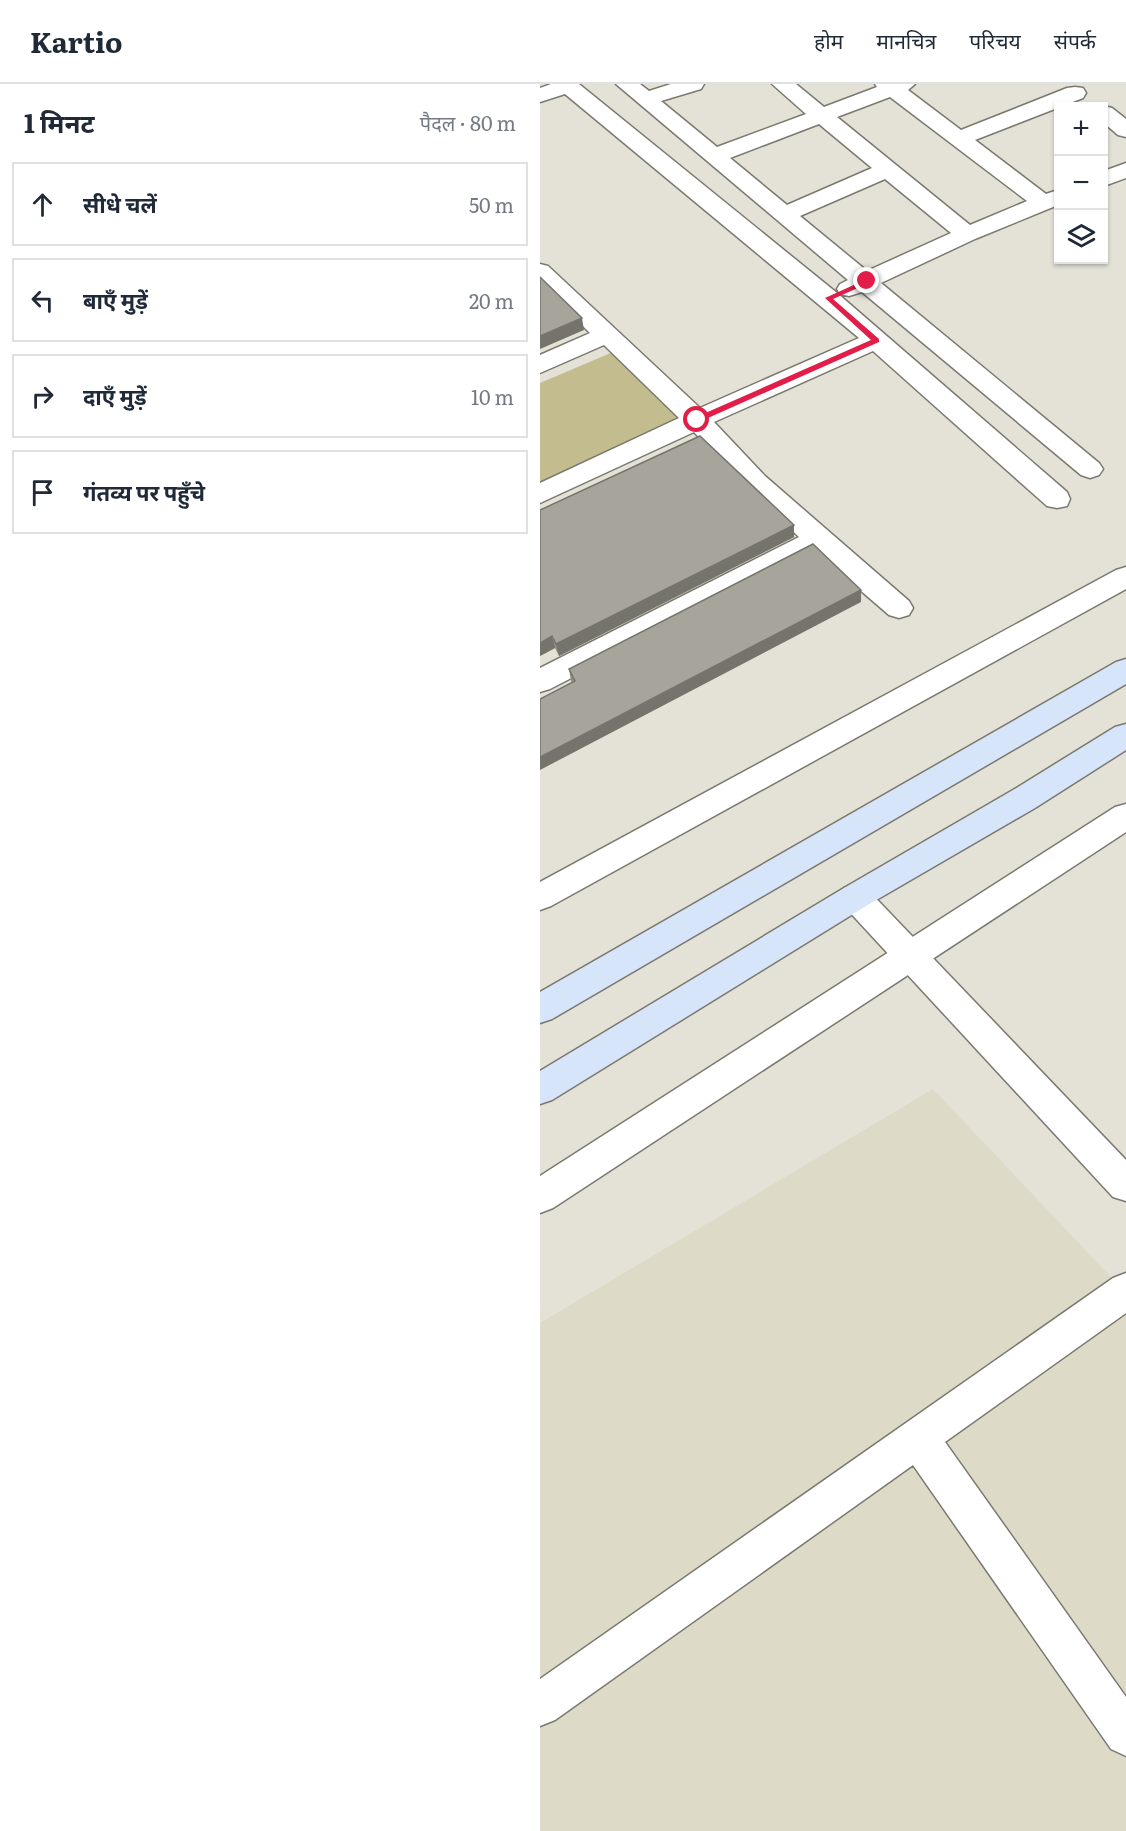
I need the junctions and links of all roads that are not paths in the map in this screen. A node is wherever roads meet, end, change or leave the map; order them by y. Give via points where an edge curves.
1 (627, 84) edge
2 (693, 84) edge
3 (783, 84) edge
4 (567, 85) edge
5 (894, 86) edge
6 (1069, 88) edge
7 (540, 96) edge
8 (646, 99) junction
9 (1088, 102) edge
10 (822, 116) junction
11 (1108, 117) edge
12 (1126, 130) edge
13 (959, 139) junction
14 (714, 156) junction
15 (888, 169) junction
16 (1126, 170) edge
17 (1108, 177) edge
18 (1051, 200) edge
19 (786, 214) junction
20 (967, 234) junction
21 (540, 271) edge
22 (867, 281) junction
23 (828, 298) junction
24 (606, 335) junction
25 (876, 340) junction
26 (540, 365) edge
27 (697, 420) junction
28 (1090, 469) dead end
29 (540, 494) edge
30 (1057, 499) dead end
31 (818, 539) junction
32 (1126, 577) edge
33 (900, 608) dead end
34 (1126, 670) edge
35 (540, 681) edge
36 (1126, 735) edge
37 (1126, 816) edge
38 (540, 897) edge
39 (855, 897) junction
40 (909, 955) junction
41 (540, 1009) edge
42 (540, 1089) edge
43 (1126, 1185) edge
44 (540, 1196) edge
45 (1126, 1291) edge
46 (918, 1438) junction
47 (540, 1705) edge
48 (1126, 1734) edge

1 - 8 street
2 - 8 street
3 - 10 street
4 - 7 street
4 - 23 street
5 - 10 street
5 - 13 street
6 - 9 street
6 - 13 street
8 - 14 street
10 - 14 street
10 - 15 street
11 - 12 street
13 - 18 street
14 - 19 street
15 - 19 street
15 - 20 street
16 - 17 street
18 - 20 street
19 - 22 street
20 - 22 street
21 - 24 street
22 - 23 street
22 - 28 street
23 - 25 street
24 - 26 street
24 - 27 street
25 - 27 street
25 - 30 street
27 - 29 street
27 - 31 street
31 - 33 street
31 - 35 street
32 - 38 street
34 - 41 main road
36 - 39 main road
37 - 40 street
39 - 40 street
39 - 42 main road
40 - 43 street
40 - 44 street
45 - 46 street
46 - 47 street
46 - 48 street

